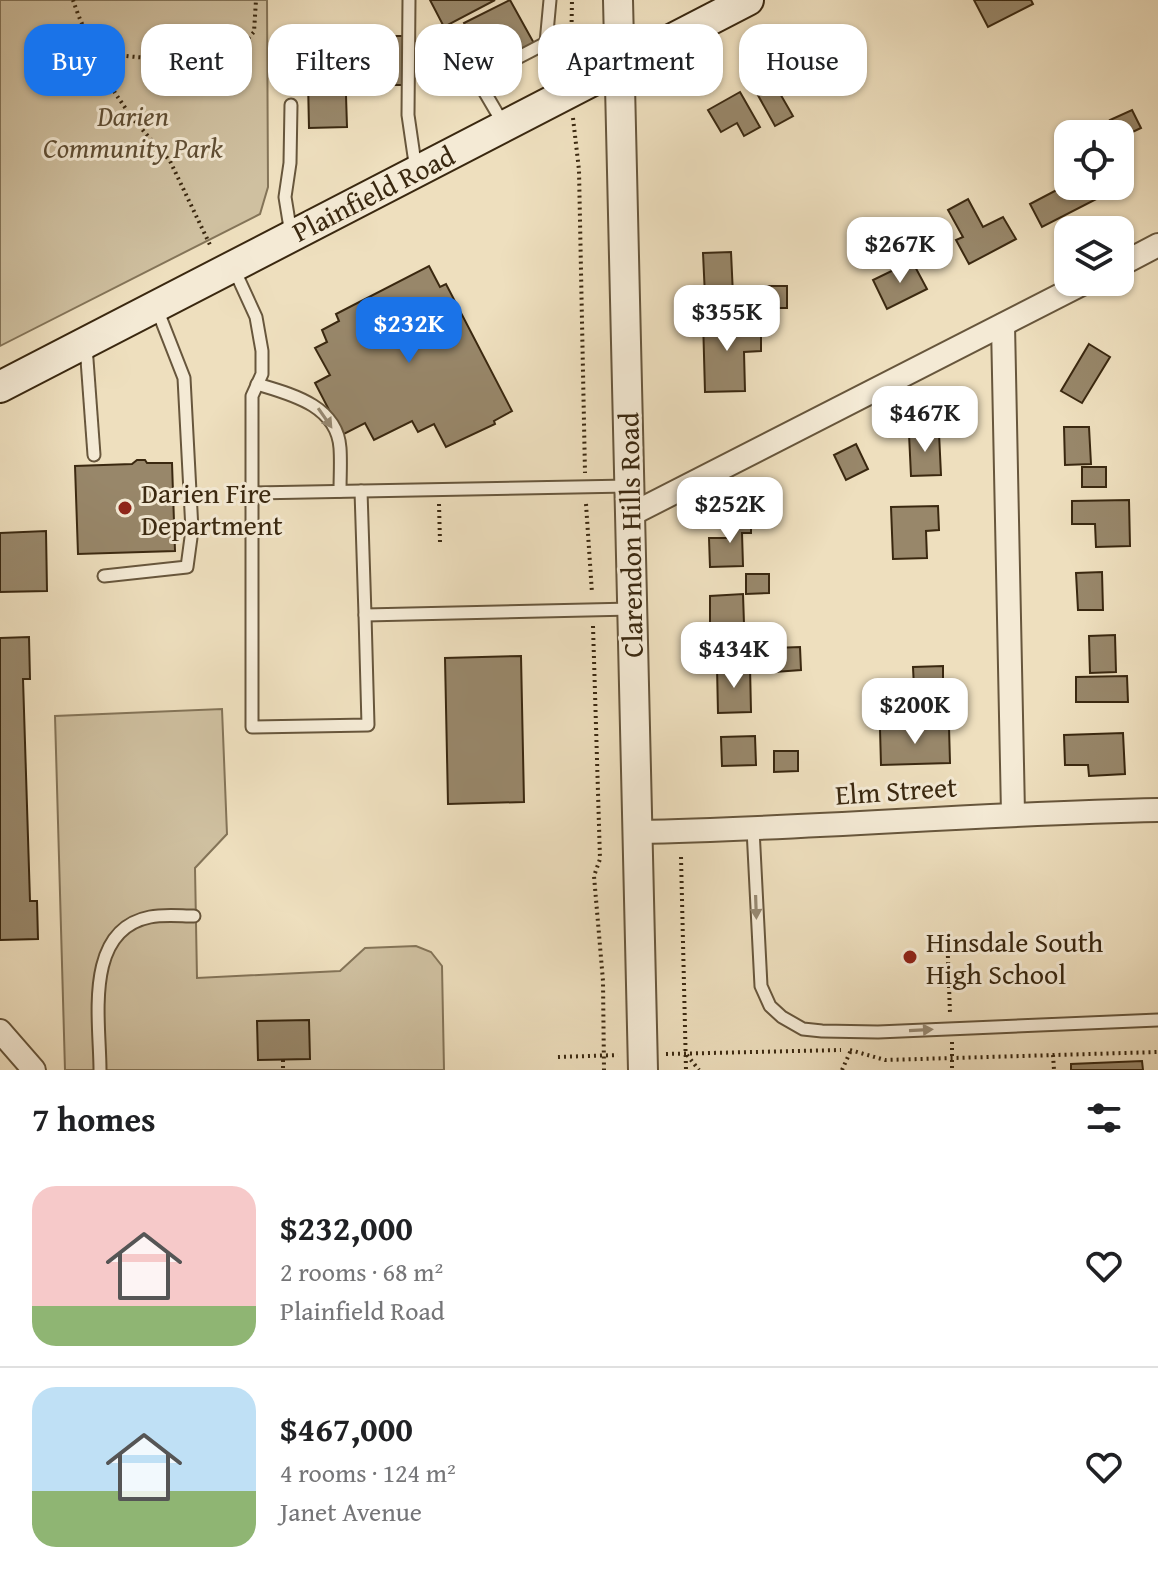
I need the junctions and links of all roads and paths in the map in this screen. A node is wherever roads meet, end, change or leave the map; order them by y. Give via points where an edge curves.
1 (73, 0) edge
2 (256, 0) edge
3 (409, 0) edge
4 (550, 0) edge
5 (572, 0) edge
6 (618, 0) edge
7 (748, 0) edge
8 (83, 24) edge
9 (548, 24) edge
10 (572, 24) edge
11 (618, 24) edge
12 (701, 24) edge
13 (538, 47) edge
14 (125, 55) edge
15 (117, 96) edge
16 (568, 96) edge
17 (583, 96) edge
18 (620, 96) edge
19 (291, 105) dead end
20 (572, 105) junction
21 (504, 125) junction
22 (416, 171) junction
23 (292, 235) junction
24 (1158, 245) edge
25 (221, 256) junction
26 (1134, 258) edge
27 (1059, 296) edge
28 (156, 304) junction
29 (1003, 325) junction
30 (86, 342) junction
31 (257, 384) junction
32 (0, 387) edge
33 (94, 455) dead end
34 (585, 474) dead end
35 (629, 486) junction
36 (340, 491) junction
37 (361, 491) junction
38 (252, 493) junction
39 (439, 501) dead end
40 (586, 504) dead end
41 (630, 515) junction
42 (440, 542) dead end
43 (104, 576) dead end
44 (632, 609) junction
45 (592, 610) junction
46 (365, 615) junction
47 (1158, 810) edge
48 (1013, 813) junction
49 (753, 829) junction
50 (638, 832) junction
51 (681, 857) dead end
52 (194, 916) dead end
53 (947, 932) dead end
54 (1158, 1020) edge
55 (951, 1029) junction
56 (0, 1031) edge
57 (852, 1049) junction
58 (1158, 1052) edge
59 (686, 1053) junction
60 (1053, 1055) junction
61 (603, 1056) junction
62 (558, 1057) dead end
63 (952, 1058) junction
64 (283, 1060) dead end
65 (643, 1062) edge
66 (34, 1070) edge
67 (100, 1070) edge
68 (283, 1070) edge
69 (604, 1070) edge
70 (686, 1070) edge
71 (699, 1070) edge
72 (842, 1070) edge
73 (952, 1070) edge
74 (1054, 1070) edge

1 - 8 path
2 - 14 path via 254,32 241,45 171,57
3 - 22 lane via 408,115
4 - 9 lane
5 - 10 path
6 - 11 street, Clarendon Hills Road
7 - 12 main road, Plainfield Road
13 - 21 lane via 477,79
15 - 25 path via 170,161
16 - 20 lane
17 - 20 main road, Plainfield Road
18 - 35 street, Clarendon Hills Road
19 - 23 lane via 285,197
20 - 21 main road, Plainfield Road
20 - 34 path via 579,170
21 - 22 main road, Plainfield Road
22 - 23 main road, Plainfield Road
23 - 25 main road, Plainfield Road
24 - 26 street
25 - 28 main road, Plainfield Road
25 - 31 lane via 256,317 262,351
27 - 29 street
28 - 30 main road, Plainfield Road
28 - 43 lane via 184,378 192,530 187,567
29 - 41 street
29 - 48 street
30 - 32 main road, Plainfield Road
30 - 33 lane
31 -> 36 lane via 317,406 329,421 340,444
31 - 38 lane via 252,396
35 - 37 lane
35 - 41 street, Clarendon Hills Road
36 - 37 lane
36 - 38 lane
37 - 46 lane
38 - 46 lane via 252,727 368,725
39 - 42 path
40 - 45 path
41 - 44 street, Clarendon Hills Road
44 - 45 lane
44 - 50 street, Clarendon Hills Road
45 - 46 lane
45 - 61 path via 600,859 594,876
47 - 48 street, Elm Street
48 - 49 street, Elm Street
49 - 50 street, Elm Street
49 -> 55 lane via 758,969 770,1006 803,1029
50 - 65 street, Clarendon Hills Road
51 - 59 path
52 - 67 lane via 149,917 112,941 101,962
53 - 55 path
54 - 55 lane
55 - 63 path
56 - 66 street
57 - 59 path
57 - 63 path via 885,1060
57 - 72 path
58 - 60 path
59 - 65 path
59 - 70 path
59 - 71 path
60 - 63 path
60 - 74 path
61 - 62 path
61 - 65 path
61 - 69 path
63 - 73 path
64 - 68 path

